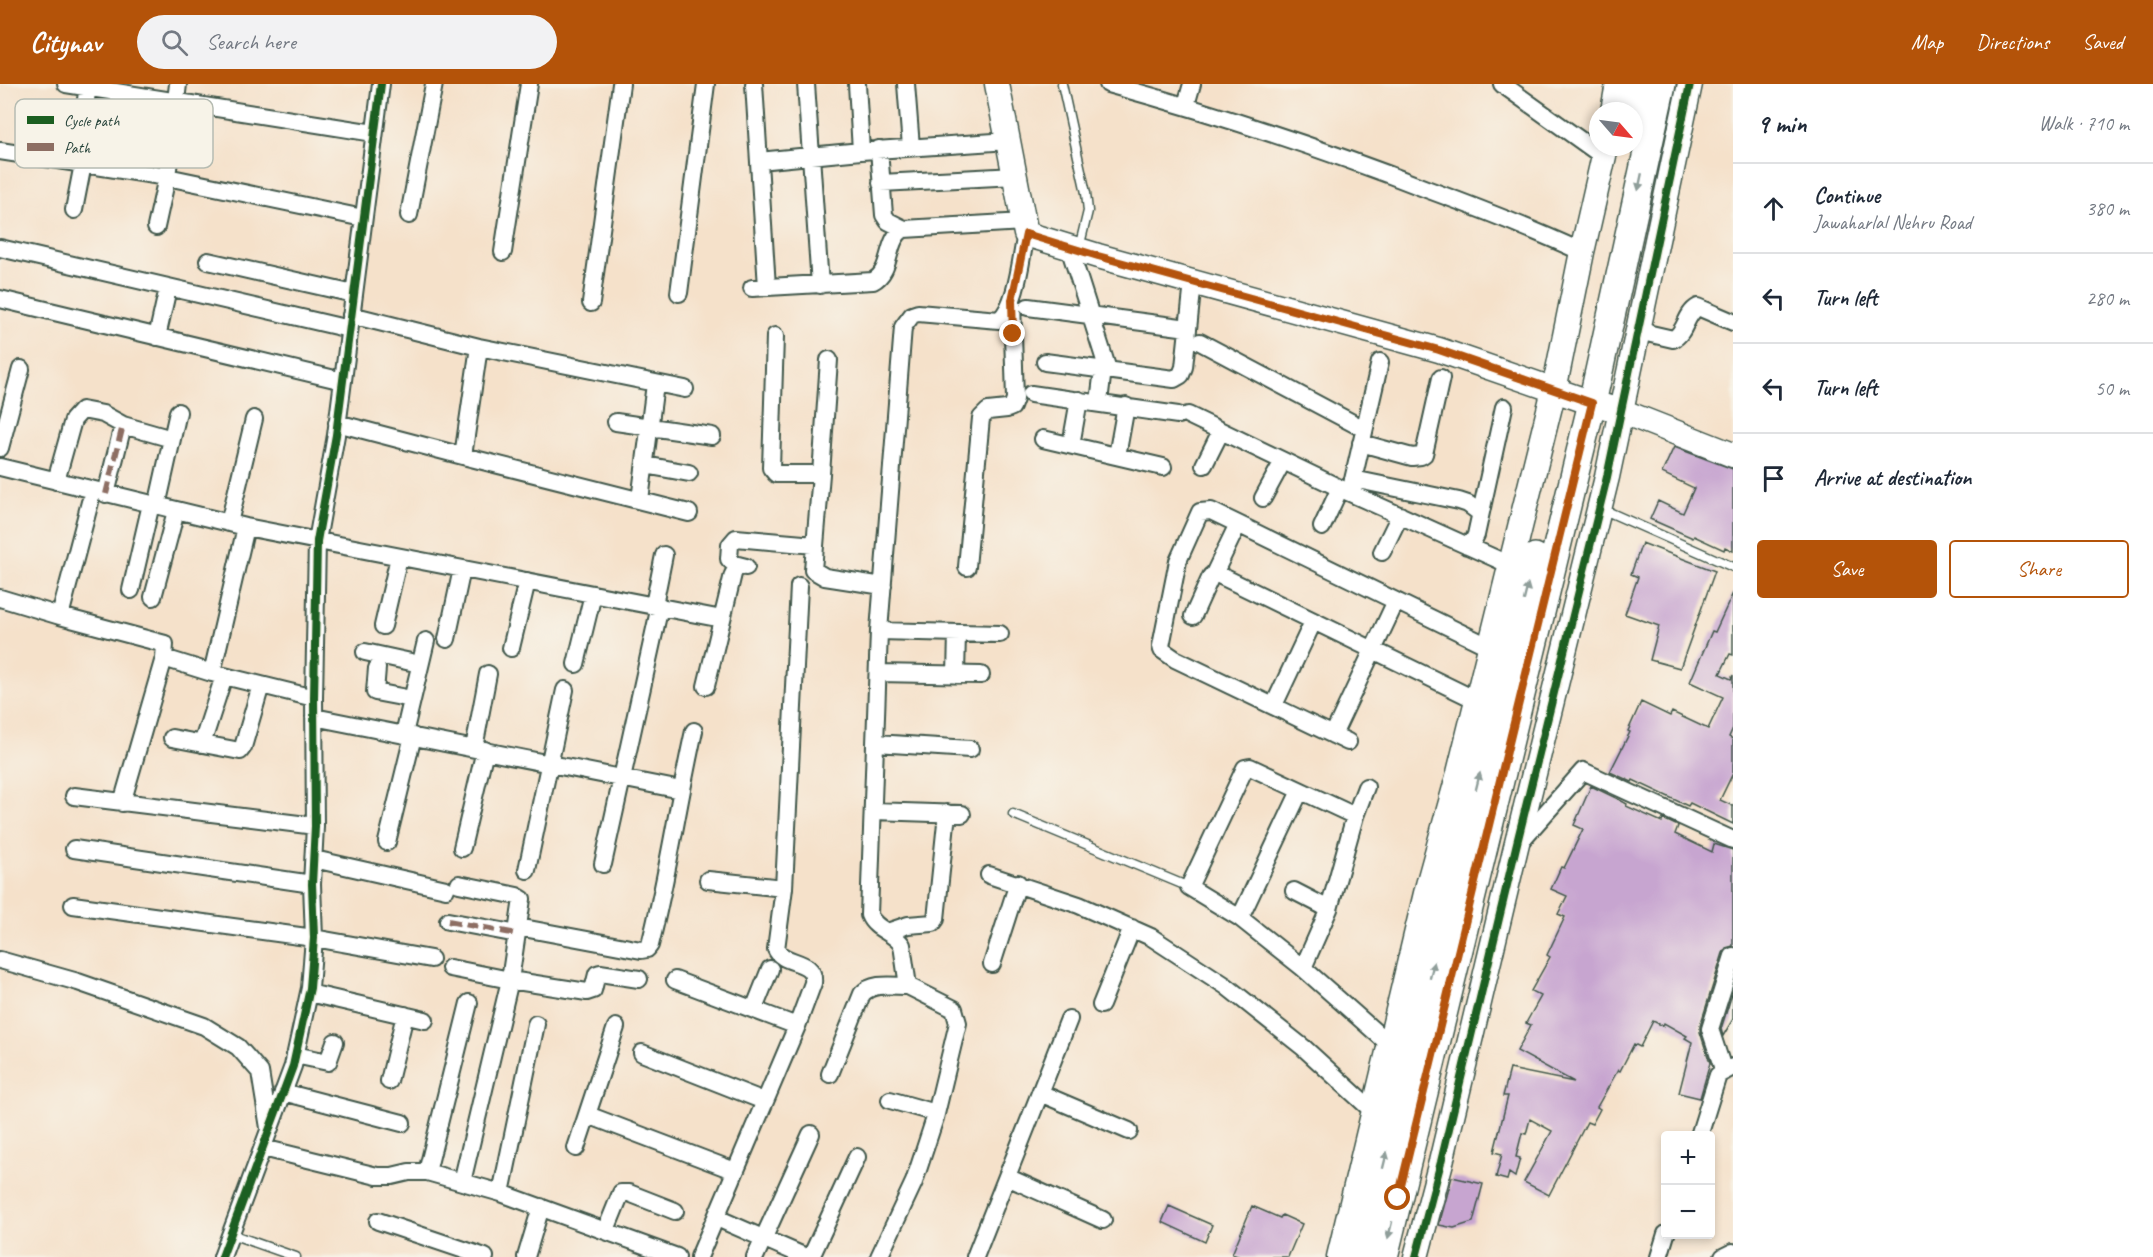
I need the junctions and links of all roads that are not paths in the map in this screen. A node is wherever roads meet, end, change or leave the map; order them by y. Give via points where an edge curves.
1 (66, 84) edge
2 (178, 84) edge
3 (381, 84) edge
4 (435, 84) edge
5 (529, 84) edge
6 (621, 84) edge
7 (706, 84) edge
8 (754, 84) edge
9 (806, 84) edge
10 (857, 84) edge
11 (906, 84) edge
12 (998, 84) edge
13 (1062, 84) edge
14 (1108, 84) edge
15 (1192, 84) edge
16 (1503, 84) edge
17 (1618, 84) edge
18 (1642, 84) edge
19 (1662, 84) edge
20 (1690, 84) edge
21 (88, 86) edge
22 (155, 99) edge
23 (176, 99) edge
24 (1615, 102) edge
25 (1638, 102) edge
26 (1186, 105) junction
27 (213, 109) edge
28 (374, 133) junction
29 (1009, 141) junction
30 (1589, 141) edge
31 (910, 147) junction
32 (879, 149) junction
33 (0, 151) edge
34 (861, 151) junction
35 (15, 153) edge
36 (812, 156) junction
37 (1604, 156) edge
38 (1627, 156) edge
39 (759, 160) junction
40 (79, 168) edge
41 (107, 168) edge
42 (168, 168) edge
43 (1016, 176) junction
44 (167, 177) junction
45 (881, 183) junction
46 (74, 210) dead end
47 (409, 215) dead end
48 (363, 218) junction
49 (156, 227) dead end
50 (1025, 228) junction
51 (904, 229) junction
52 (0, 248) edge
53 (1074, 248) junction
54 (502, 252) dead end
55 (1582, 252) junction
56 (208, 261) dead end
57 (1193, 282) junction
58 (820, 285) junction
59 (168, 288) junction
60 (679, 293) dead end
61 (354, 294) junction
62 (0, 299) edge
63 (1012, 300) junction
64 (591, 303) dead end
65 (1028, 307) dead end
66 (1090, 315) junction
67 (350, 322) junction
68 (1733, 322) edge
69 (1188, 328) junction
70 (1638, 331) junction
71 (775, 336) dead end
72 (157, 337) junction
73 (1200, 342) dead end
74 (479, 347) junction
75 (829, 360) dead end
76 (1045, 362) dead end
77 (1380, 362) dead end
78 (21, 369) dead end
79 (1106, 370) junction
80 (1441, 378) dead end
81 (343, 381) junction
82 (655, 384) junction
83 (685, 389) dead end
84 (1031, 394) dead end
85 (1574, 397) junction
86 (1080, 400) junction
87 (1099, 402) junction
88 (1126, 406) junction
89 (1504, 407) dead end
90 (1621, 411) junction
91 (178, 412) dead end
92 (254, 419) dead end
93 (616, 422) dead end
94 (337, 423) junction
95 (123, 425) junction
96 (650, 428) junction
97 (1221, 431) junction
98 (712, 436) dead end
99 (1363, 436) junction
100 (172, 439) junction
101 (1043, 439) dead end
102 (1071, 446) junction
103 (0, 448) edge
104 (1733, 455) edge
105 (463, 456) junction
106 (1117, 456) junction
107 (1283, 460) junction
108 (645, 465) junction
109 (1204, 465) dead end
110 (0, 467) edge
111 (1163, 467) dead end
112 (689, 472) dead end
113 (821, 474) junction
114 (56, 482) junction
115 (1347, 487) junction
116 (106, 494) junction
117 (1263, 498) dead end
118 (640, 500) junction
119 (90, 502) dead end
120 (154, 505) junction
121 (1600, 508) junction
122 (176, 511) junction
123 (689, 513) dead end
124 (1480, 513) junction
125 (1400, 515) junction
126 (229, 523) junction
127 (1238, 524) junction
128 (246, 527) junction
129 (1322, 527) dead end
130 (317, 542) junction
131 (815, 545) junction
132 (1467, 546) junction
133 (1383, 552) dead end
134 (664, 555) dead end
135 (399, 557) junction
136 (1510, 565) junction
137 (967, 567) dead end
138 (1733, 567) edge
139 (462, 569) junction
140 (1214, 574) junction
141 (526, 581) junction
142 (799, 586) dead end
143 (883, 586) junction
144 (131, 590) dead end
145 (593, 594) junction
146 (153, 597) dead end
147 (0, 598) edge
148 (1396, 601) junction
149 (657, 606) junction
150 (60, 616) junction
151 (1193, 616) dead end
152 (722, 618) junction
153 (1313, 622) junction
154 (383, 626) dead end
155 (879, 631) junction
156 (957, 633) junction
157 (1000, 634) dead end
158 (447, 639) dead end
159 (426, 641) dead end
160 (1490, 647) junction
161 (511, 648) dead end
162 (1373, 651) junction
163 (365, 652) dead end
164 (164, 658) junction
165 (420, 664) junction
166 (576, 664) dead end
167 (377, 668) dead end
168 (878, 673) junction
169 (488, 674) dead end
170 (218, 675) junction
171 (956, 675) junction
172 (981, 675) dead end
173 (261, 685) junction
174 (706, 686) dead end
175 (565, 690) dead end
176 (314, 698) junction
177 (412, 699) junction
178 (1476, 700) junction
179 (1274, 705) junction
180 (314, 717) junction
181 (694, 731) dead end
182 (408, 735) junction
183 (172, 738) dead end
184 (876, 742) junction
185 (202, 744) junction
186 (479, 749) junction
187 (970, 749) dead end
188 (550, 763) junction
189 (622, 778) junction
190 (1366, 787) dead end
191 (681, 790) junction
192 (1300, 791) junction
193 (74, 796) dead end
194 (122, 803) junction
195 (874, 811) junction
196 (1013, 814) dead end
197 (1355, 816) junction
198 (315, 826) junction
199 (1733, 840) edge
200 (387, 842) dead end
201 (1516, 847) junction
202 (462, 848) dead end
203 (74, 849) dead end
204 (314, 859) junction
205 (603, 864) dead end
206 (527, 870) dead end
207 (989, 874) dead end
208 (708, 880) dead end
209 (1018, 883) junction
210 (312, 884) junction
211 (1189, 887) junction
212 (784, 888) junction
213 (1293, 891) dead end
214 (73, 905) dead end
215 (1329, 909) junction
216 (1240, 918) junction
217 (448, 921) dead end
218 (1132, 928) junction
219 (518, 931) junction
220 (887, 932) junction
221 (314, 938) junction
222 (1733, 956) edge
223 (431, 959) dead end
224 (0, 960) edge
225 (992, 963) dead end
226 (450, 968) dead end
227 (1303, 968) junction
228 (770, 969) dead end
229 (510, 980) junction
230 (639, 980) dead end
231 (675, 980) dead end
232 (908, 986) junction
233 (309, 993) junction
234 (469, 1003) dead end
235 (1101, 1005) dead end
236 (754, 1009) junction
237 (405, 1015) junction
238 (1069, 1019) dead end
239 (424, 1020) dead end
240 (536, 1024) dead end
241 (797, 1026) junction
242 (616, 1028) dead end
243 (335, 1042) dead end
244 (1390, 1045) junction
245 (642, 1053) dead end
246 (295, 1055) junction
247 (1729, 1069) edge
248 (830, 1074) dead end
249 (389, 1081) dead end
250 (283, 1092) junction
251 (1040, 1093) junction
252 (890, 1100) dead end
253 (764, 1101) junction
254 (1374, 1112) junction
255 (936, 1113) junction
256 (588, 1115) junction
257 (402, 1123) dead end
258 (269, 1131) junction
259 (1129, 1131) dead end
260 (1701, 1131) edge
261 (811, 1134) dead end
262 (263, 1148) junction
263 (576, 1148) dead end
264 (857, 1157) dead end
265 (735, 1171) junction
266 (427, 1172) junction
267 (1007, 1177) junction
268 (462, 1182) junction
269 (501, 1193) junction
270 (541, 1207) junction
271 (675, 1211) dead end
272 (717, 1218) junction
273 (1103, 1220) dead end
274 (378, 1221) dead end
275 (606, 1230) junction
276 (231, 1234) junction
277 (763, 1238) junction
278 (1664, 1239) edge
279 (1733, 1252) edge
280 (222, 1257) edge
281 (296, 1257) edge
282 (485, 1257) edge
283 (526, 1257) edge
284 (677, 1257) edge
285 (699, 1257) edge
286 (755, 1257) edge
287 (806, 1257) edge
288 (811, 1257) edge
289 (879, 1257) edge
290 (975, 1257) edge
291 (1339, 1257) edge
292 (1360, 1257) edge
293 (1384, 1257) edge
294 (1416, 1257) edge
295 (1659, 1257) edge
296 (1723, 1257) edge

1 - 21 street
2 - 23 street
3 - 28 street
4 - 47 street
5 - 54 street
6 - 64 street
7 - 60 street
8 - 39 street
9 - 36 street
10 - 34 street
11 - 31 street
12 - 29 street
13 - 53 lane via 1088,211
14 - 26 street
15 - 26 street
16 - 30 street
17 - 24 street
18 - 25 main road
19 -> 85 main road
20 - 70 street
21 - 22 street
26 - 55 street via 1375,169
27 - 28 street
28 - 48 street
29 - 31 street
29 - 43 street
31 - 32 street
32 - 34 street
32 - 45 street
33 - 35 street
34 - 36 street
36 - 39 street
36 - 58 street
37 - 55 street
38 - 85 main road
39 - 58 street via 760,287
40 - 46 street
41 - 44 street
42 - 44 street
43 - 45 street
43 - 50 street
44 - 48 street
44 - 49 street
45 - 51 street via 884,215
48 - 61 street
50 - 51 street
50 - 53 street
50 - 63 street
51 - 58 street via 895,237 878,279
52 - 59 street
53 - 57 street
53 - 66 street
55 - 85 street
56 - 61 street
57 - 69 street
57 - 85 street via 1439,350
59 - 67 street
59 - 72 street
61 - 67 street
62 - 72 street
63 - 137 street via 1015,399 1012,407 988,411 981,418
63 - 143 street via 999,320 918,313 903,327
65 - 66 street
66 - 69 street
66 - 79 street
67 - 74 street
67 - 81 street
68 - 70 street via 1698,307 1673,339
69 - 79 street via 1184,367 1174,379
70 - 90 street
71 - 113 street via 771,468 776,474
72 - 81 street
73 - 99 street
74 - 82 street
74 - 105 street
75 - 113 street
76 - 79 street
77 - 99 street
78 - 103 street
79 - 87 street
80 - 99 street via 1424,454 1412,457
81 - 94 street
82 - 83 street
82 - 96 street
84 - 86 street
85 - 90 street
85 - 136 street
292 -> 85 main road
85 -> 293 main road
86 - 87 street
86 - 102 street
87 - 88 street
88 - 97 street via 1183,415
88 - 106 street
89 - 124 street
90 - 104 street
90 - 121 street
91 - 100 street
92 - 126 street
93 - 96 street
94 - 105 street
94 - 130 street
95 - 100 street
95 - 114 street via 103,414 82,410 76,414
95 - 116 street
96 - 98 street
96 - 108 street
97 - 107 street
97 - 109 street
99 - 115 street
100 - 120 street
101 - 102 street
102 - 106 street
105 - 118 street
106 - 111 street
107 - 115 street
107 - 117 street
108 - 112 street
108 - 118 street
110 - 114 street
113 - 131 street
114 - 116 street
115 - 124 street via 1459,501
115 - 125 street
115 - 129 street
116 - 120 street
118 - 123 street
119 - 150 street
120 - 122 street
120 - 144 street
121 - 138 lane
121 - 201 street
122 - 126 street
122 - 146 street
124 - 132 street via 1476,535
125 - 132 street
125 - 133 street
126 - 128 street
127 - 140 street
127 - 148 street
127 - 179 street via 1211,511 1197,516 1178,561 1162,651
128 - 130 street
128 - 170 street
130 - 135 street
130 - 176 street
131 - 143 street via 813,570 817,574
131 - 152 street via 736,538 730,545 729,559 740,570
132 - 136 street
134 - 149 street
135 - 139 street
135 - 154 street
136 - 160 street
139 - 141 street
139 - 158 street
140 - 151 street
140 - 153 street
141 - 145 street
141 - 161 street
142 - 212 street
143 - 155 street
145 - 149 street
145 - 166 street
147 - 150 street
148 - 160 street
148 - 162 street
149 - 152 street
149 - 189 street
150 - 164 street via 162,642 166,648
152 - 174 street
153 - 162 street
153 - 179 street
155 - 156 street
155 - 168 street
156 - 157 street
156 - 171 street
159 - 165 street
160 - 178 street
162 - 178 street
162 - 179 street via 1340,739
163 - 165 street
164 - 170 street
164 - 194 street
165 - 177 street
167 - 177 street via 375,692
168 - 171 street
168 - 184 street
169 - 186 street
170 - 173 street
170 - 185 street
171 - 172 street
173 - 176 street
173 - 185 street via 242,749 238,752
175 - 188 street
176 - 180 street
177 - 182 street
178 - 244 street
180 - 182 street
180 - 198 street
181 - 191 street
182 - 186 street
182 - 200 street
183 - 185 street
184 - 187 street
184 - 195 street
186 - 188 street
186 - 202 street
188 - 189 street
188 - 206 street
189 - 191 street
189 - 205 street
190 - 197 street
191 - 219 street via 661,904 647,949
192 - 197 street
192 - 211 street via 1245,768
192 - 216 street
193 - 194 street
194 - 198 street
195 - 220 street via 870,915 872,922
195 - 220 street via 955,813 936,919 933,923
196 - 211 lane
197 - 215 street
198 - 204 street
199 - 201 street via 1583,771
201 - 294 street
203 - 210 street
204 - 210 street
204 - 219 street via 521,897
207 - 209 street
208 - 212 street
209 - 218 street
209 - 225 street
210 - 221 street
211 - 216 street
212 - 241 street via 777,952 808,968 814,976
213 - 215 street
214 - 221 street
215 - 227 street
216 - 227 street
217 - 219 street
218 - 235 street
218 - 254 street via 1226,986 1304,1048
219 - 229 street
220 - 232 street via 902,945
221 - 223 street
221 - 233 street
222 - 247 street via 1710,1029
224 - 258 street via 78,981 204,1026 238,1047 260,1072
226 - 229 street
227 - 244 street
228 - 236 street
229 - 230 street via 587,992 593,990 600,973
229 - 268 street
231 - 236 street
232 - 248 street via 876,986 862,994
232 - 255 street via 949,1006 957,1015
233 - 237 street
233 - 246 street
234 - 266 street
236 - 241 street
237 - 239 street
237 - 249 street
238 - 251 street
240 - 269 street
241 - 253 street
242 - 256 street
243 - 246 street via 328,1062
244 - 254 street
245 - 253 street
246 - 250 street
247 - 260 street via 1718,1075
250 - 257 street
250 - 258 street
251 - 259 street
251 - 267 street
252 - 255 street
253 - 265 street
254 - 291 street
255 - 289 street via 914,1182
256 - 263 street
256 - 265 street
258 - 262 street
261 - 277 street
262 - 266 street via 377,1176
262 - 276 street
264 - 288 street
265 - 272 street
266 - 268 street
267 - 273 street
267 - 290 street
268 - 269 street
269 - 270 street
270 - 275 street
270 - 283 street
271 - 275 street via 621,1193
272 - 277 street
272 - 285 street
274 - 282 street
275 - 284 street
276 - 280 street
276 - 281 lane
277 - 286 street
277 - 287 street
278 - 295 street
279 - 296 street

